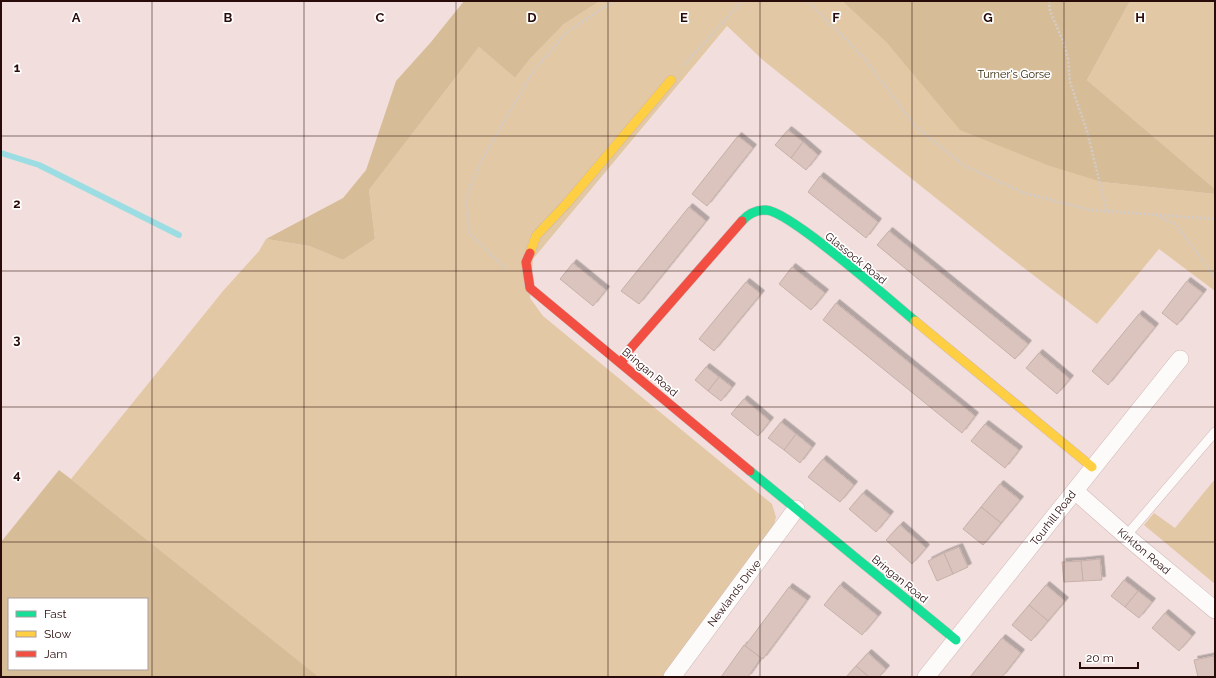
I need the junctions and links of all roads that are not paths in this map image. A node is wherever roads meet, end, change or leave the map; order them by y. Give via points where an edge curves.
1 (671, 80) road end
2 (1180, 359) dead end
3 (621, 363) junction
4 (1215, 432) edge
5 (1092, 467) junction
6 (1075, 491) junction
7 (796, 509) junction
8 (1126, 536) junction
9 (1215, 610) edge
10 (956, 640) junction
11 (672, 677) edge
12 (926, 677) edge

1 - 3 street, Bringan Road via 536,236 526,262 530,288
2 - 5 street, Tourhill Road
3 - 5 street, Glassock Road via 630,349 748,214 766,210 785,217 804,231
3 - 7 street, Bringan Road
4 - 8 lane
5 - 6 street, Tourhill Road
6 - 8 street, Kirkton Road
6 - 10 street, Tourhill Road
7 - 10 street, Bringan Road
7 - 11 street, Newlands Drive
8 - 9 street, Kirkton Road
10 - 12 street, Tourhill Road

